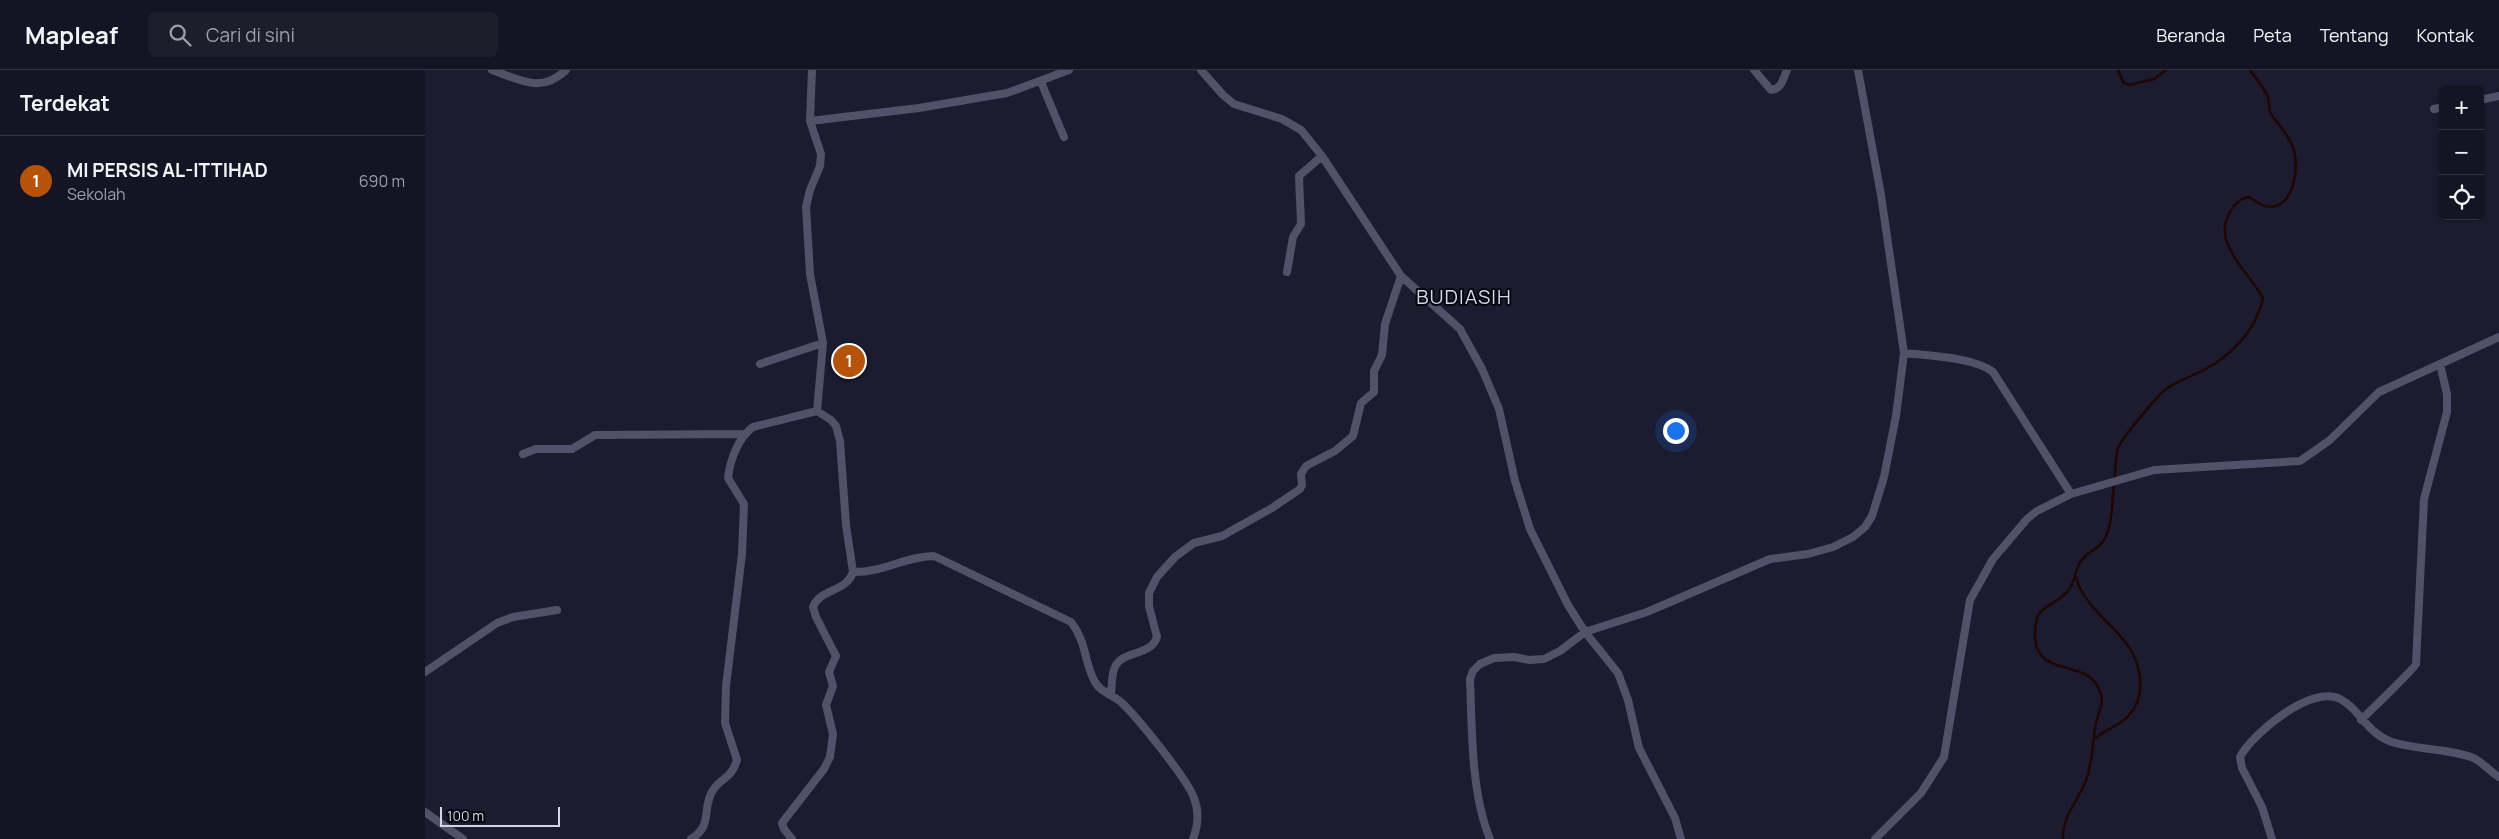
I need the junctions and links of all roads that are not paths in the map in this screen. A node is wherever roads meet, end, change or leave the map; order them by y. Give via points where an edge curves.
1 (494, 70) edge
2 (566, 70) edge
3 (812, 70) edge
4 (1069, 70) edge
5 (1201, 70) edge
6 (1754, 70) edge
7 (1787, 70) edge
8 (1858, 70) edge
9 (1041, 82) junction
10 (2499, 96) edge
11 (2484, 99) edge
12 (2439, 108) edge
13 (2434, 109) dead end
14 (810, 121) junction
15 (1064, 137) dead end
16 (1322, 156) junction
17 (1287, 272) dead end
18 (1401, 276) junction
19 (2499, 337) edge
20 (823, 343) junction
21 (1905, 353) junction
22 (760, 364) dead end
23 (2439, 364) junction
24 (817, 411) junction
25 (745, 434) junction
26 (523, 454) dead end
27 (2071, 494) junction
28 (853, 572) junction
29 (557, 610) dead end
30 (1585, 632) junction
31 (425, 672) edge
32 (1111, 696) junction
33 (2361, 720) junction
34 (2499, 776) edge
35 (425, 812) edge
36 (463, 839) edge
37 (691, 839) edge
38 (792, 839) edge
39 (1193, 839) edge
40 (1490, 839) edge
41 (1681, 839) edge
42 (1875, 839) edge
43 (2272, 839) edge

1 - 2 street via 541,84 553,81
3 - 14 street
4 - 9 street
5 - 16 street via 1229,100 1292,124
6 - 7 street via 1771,90 1781,85
8 - 21 street
9 - 14 street via 1007,93 968,100
9 - 15 street
10 - 11 street
12 - 13 street
14 - 20 street via 821,154 820,166 807,198 806,217 810,274
16 - 17 street via 1299,176 1301,224 1293,237
16 - 18 street
18 - 30 street via 1460,329 1482,369 1499,409 1515,481 1530,529
18 - 32 street via 1385,324 1382,356 1375,368 1374,392 1361,403 1353,436 1335,451 1306,466 1301,474 1300,489 1222,536 1194,543 1175,557 1157,577 1149,594 1157,637 1155,642 1147,650 1118,662
19 - 23 street
20 - 22 street
20 - 24 street
21 - 27 street via 1970,362 1993,372
21 - 30 street via 1881,492 1865,527 1833,547 1770,559 1638,615
23 - 27 street via 2379,392 2330,440 2300,461 2153,470
23 - 33 street via 2447,394 2447,412 2424,499 2417,664
24 - 25 street via 759,424
24 - 28 street via 836,426 840,441
25 - 26 street via 595,435 572,449 536,449
25 - 37 street via 728,478 744,504 742,554 726,686 725,723 737,760 730,776 711,792 705,823
27 - 42 street via 2037,511 2019,526 1977,584 1966,618 1944,757 1921,793
28 - 32 street via 874,571 911,559 934,556 1000,587 1071,622 1082,639 1095,683
28 - 38 street via 846,584 819,599 813,607 837,656 829,672 833,686 827,705 833,741 824,769 782,823
29 - 31 street via 497,623
30 - 40 street via 1544,660 1494,658 1473,671 1470,679 1475,769 1480,815
30 - 41 street via 1608,659 1623,684 1639,748 1675,818
32 - 39 street via 1124,705 1186,782 1197,806 1197,829
33 - 34 street via 2389,741 2470,757
33 - 43 street via 2341,699 2326,696 2287,711 2263,727 2245,748 2240,756 2242,768 2262,807
35 - 36 street

